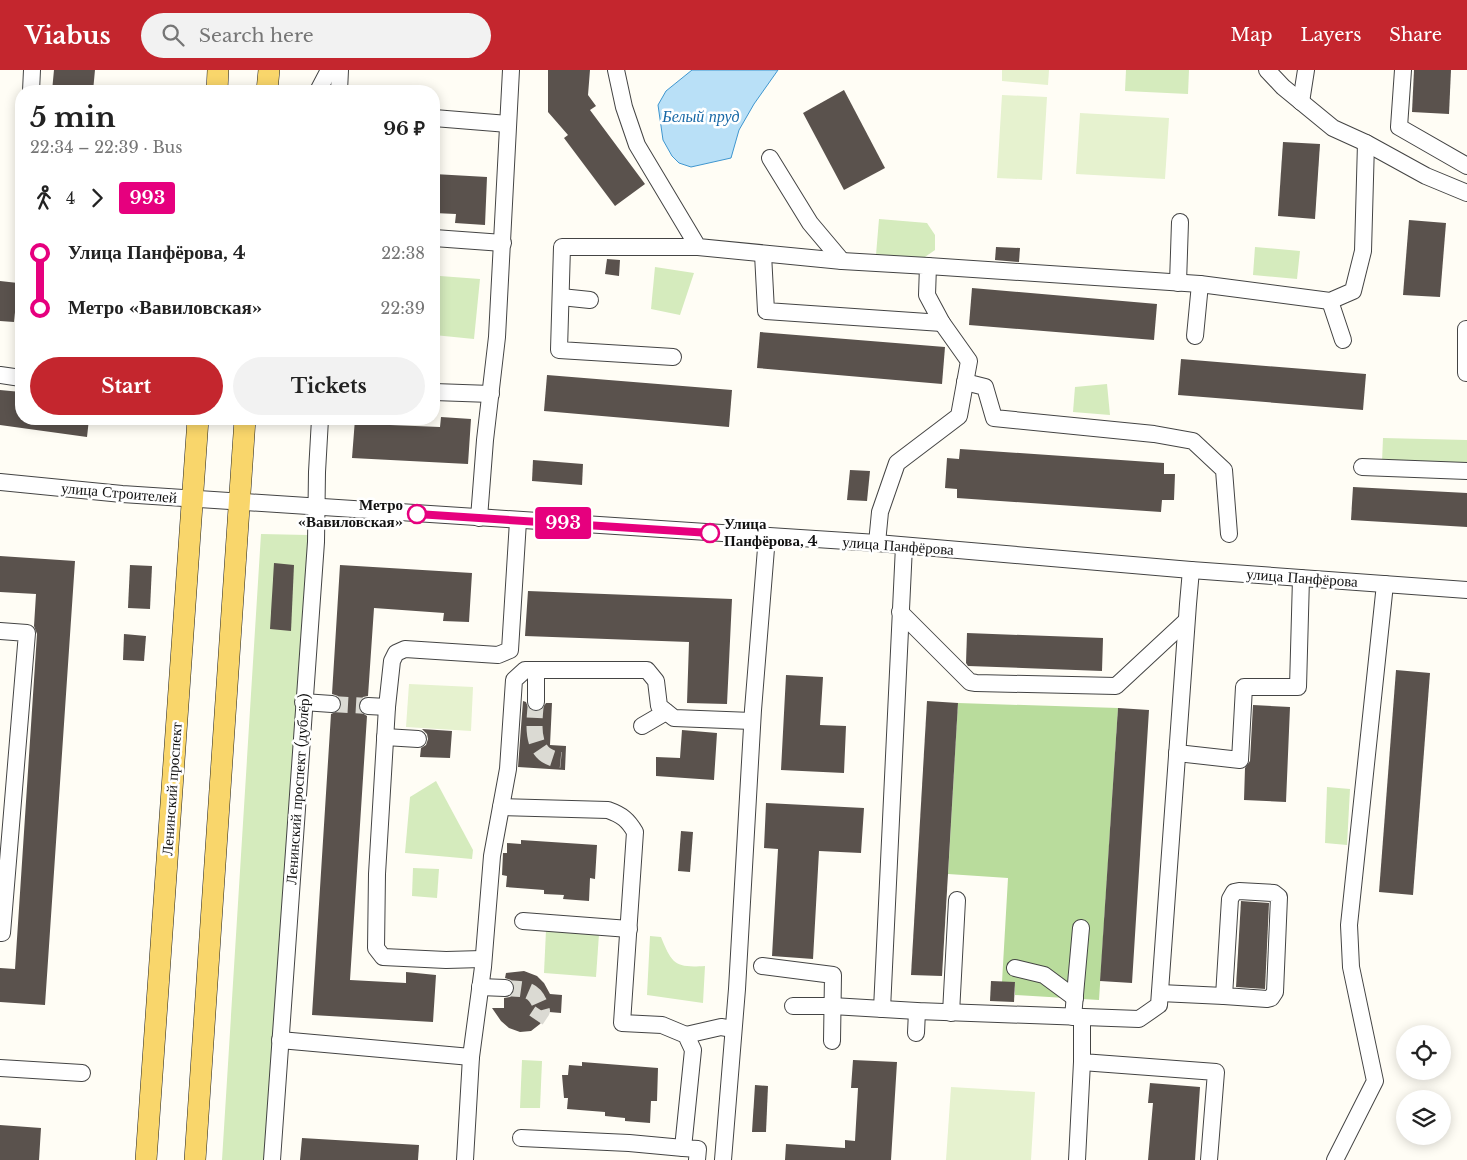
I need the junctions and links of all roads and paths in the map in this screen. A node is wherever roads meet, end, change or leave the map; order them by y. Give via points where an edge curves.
1 (32, 70) edge
2 (218, 70) edge
3 (269, 70) edge
4 (329, 70) edge
5 (340, 70) edge
6 (511, 70) edge
7 (616, 70) edge
8 (1267, 70) edge
9 (1306, 70) edge
10 (1403, 70) edge
11 (31, 85) edge
12 (217, 85) edge
13 (268, 85) edge
14 (321, 85) edge
15 (339, 85) edge
16 (1301, 102) junction
17 (440, 118) edge
18 (508, 124) junction
19 (1366, 143) junction
20 (770, 158) dead end
21 (1467, 166) edge
22 (1467, 175) edge
23 (1466, 192) edge
24 (1180, 222) dead end
25 (440, 238) edge
26 (503, 243) junction
27 (698, 248) junction
28 (763, 254) junction
29 (842, 261) junction
30 (928, 266) junction
31 (1178, 282) junction
32 (1200, 284) junction
33 (561, 297) junction
34 (590, 300) dead end
35 (1330, 301) junction
36 (942, 323) junction
37 (1466, 329) edge
38 (1195, 336) dead end
39 (1343, 340) dead end
40 (673, 357) dead end
41 (1467, 373) edge
42 (0, 375) edge
43 (15, 377) edge
44 (965, 382) junction
45 (440, 392) edge
46 (491, 394) junction
47 (198, 425) edge
48 (244, 425) edge
49 (320, 425) edge
50 (1362, 467) dead end
51 (1467, 471) edge
52 (0, 482) edge
53 (193, 499) junction
54 (238, 502) junction
55 (318, 507) junction
56 (479, 518) junction
57 (518, 520) junction
58 (1230, 534) dead end
59 (767, 536) junction
60 (877, 543) junction
61 (904, 546) junction
62 (1191, 570) junction
63 (1301, 578) junction
64 (1386, 584) junction
65 (1467, 590) edge
66 (900, 612) junction
67 (1186, 620) junction
68 (0, 631) edge
69 (536, 670) junction
70 (303, 702) junction
71 (536, 702) tunnel mouth
72 (332, 704) tunnel mouth
73 (368, 706) tunnel mouth
74 (387, 707) junction
75 (666, 712) junction
76 (752, 721) junction
77 (642, 726) dead end
78 (385, 737) junction
79 (418, 739) dead end
80 (1177, 753) junction
81 (501, 807) junction
82 (957, 900) dead end
83 (523, 921) dead end
84 (1081, 928) dead end
85 (629, 930) junction
86 (0, 933) edge
87 (482, 959) junction
88 (762, 966) dead end
89 (1015, 968) dead end
90 (480, 987) junction
91 (505, 988) tunnel mouth
92 (1160, 993) junction
93 (1224, 996) junction
94 (1075, 998) junction
95 (793, 1006) dead end
96 (832, 1006) junction
97 (882, 1009) junction
98 (917, 1011) junction
99 (951, 1013) junction
100 (1078, 1017) junction
101 (733, 1029) junction
102 (916, 1033) dead end
103 (686, 1035) junction
104 (280, 1040) junction
105 (832, 1042) dead end
106 (471, 1057) junction
107 (1082, 1062) junction
108 (0, 1068) edge
109 (82, 1073) dead end
110 (521, 1138) dead end
111 (683, 1148) junction
112 (146, 1160) edge
113 (195, 1160) edge
114 (272, 1160) edge
115 (465, 1160) edge
116 (697, 1160) edge
117 (723, 1160) edge
118 (1077, 1160) edge
119 (1209, 1160) edge
120 (1335, 1160) edge

1 - 11 street
2 - 12 main road
3 - 13 main road
4 - 14 street
5 - 15 street
6 - 18 street
7 - 27 street via 637,145
8 - 16 street
9 - 16 street
10 - 21 street via 1399,127
16 - 19 street via 1333,128
17 - 18 street
18 - 26 street
19 - 23 street via 1426,176
19 - 35 street via 1363,251 1353,291
20 - 29 street via 810,223
22 - 23 street
24 - 31 street
25 - 26 street
26 - 46 street
27 - 28 street
27 - 33 street via 562,247
28 - 29 street
28 - 36 street via 766,311
29 - 30 street
30 - 31 street
30 - 36 street via 927,295
31 - 32 street
32 - 35 street
32 - 38 street
33 - 34 street
33 - 40 street via 559,350
35 - 39 street
36 - 44 street via 969,361
37 - 41 street
42 - 43 street
44 - 58 street via 985,387 994,418 1193,441 1224,470
44 - 60 street via 959,416 897,463 880,512
45 - 46 street
46 - 56 street
47 - 53 main road, Ленинский проспект
48 - 54 main road
49 - 55 street, Ленинский проспект (дублёр)
50 - 51 street
52 - 53 street, улица Строителей
53 - 54 street, улица Строителей
53 - 112 main road, Ленинский проспект
54 - 55 street, улица Панфёрова
54 - 113 main road
55 - 56 street, улица Панфёрова
55 - 70 street, Ленинский проспект (дублёр)
56 - 57 street, улица Панфёрова
57 - 59 street, улица Панфёрова
57 - 74 street via 510,650 498,655 405,649 396,653 392,661
59 - 60 street, улица Панфёрова
59 - 76 street
60 - 61 street, улица Панфёрова
61 - 62 street, улица Панфёрова
61 - 66 street
62 - 63 street, улица Панфёрова
62 - 67 street
63 - 64 street, улица Панфёрова
63 - 80 street via 1298,688 1244,687 1240,760
64 - 65 street, улица Панфёрова
64 - 120 street via 1349,925 1351,967 1375,1081
66 - 67 street via 970,682 976,683 1116,686
66 - 97 street
67 - 80 street
68 - 86 street via 27,633
69 - 71 street
69 - 75 street via 647,670 656,681 659,706
69 - 81 street via 525,670 514,680 508,769
70 - 72 street
70 - 104 street, Ленинский проспект (дублёр)
73 - 74 street
74 - 78 street
75 - 76 street via 674,718
75 - 77 street
76 - 101 street
78 - 79 street
78 - 87 street via 376,948 383,957
80 - 92 street
81 - 85 street via 608,810 628,821 635,832
81 - 87 street via 492,856
82 - 99 street
83 - 85 street
84 - 94 street
85 - 103 street via 622,1023 662,1025
87 - 90 street
88 - 96 street via 833,975
89 - 94 street via 1044,975
90 - 91 street
90 - 106 street
92 - 93 street
92 - 100 street via 1159,1005 1139,1019
93 - 93 street via 1231,895 1239,891 1278,895 1274,995 1267,999
94 - 100 street
95 - 96 street
96 - 97 street
96 - 105 street
97 - 98 street
98 - 99 street
98 - 102 street
99 - 100 street
100 - 107 street
101 - 103 street via 721,1027
101 - 117 street
103 - 111 street via 693,1050
104 - 106 street
104 - 114 street, Ленинский проспект (дублёр)
106 - 115 street
107 - 118 street
107 - 119 street via 1216,1072
108 - 109 street
110 - 111 street
111 - 116 street via 698,1149

